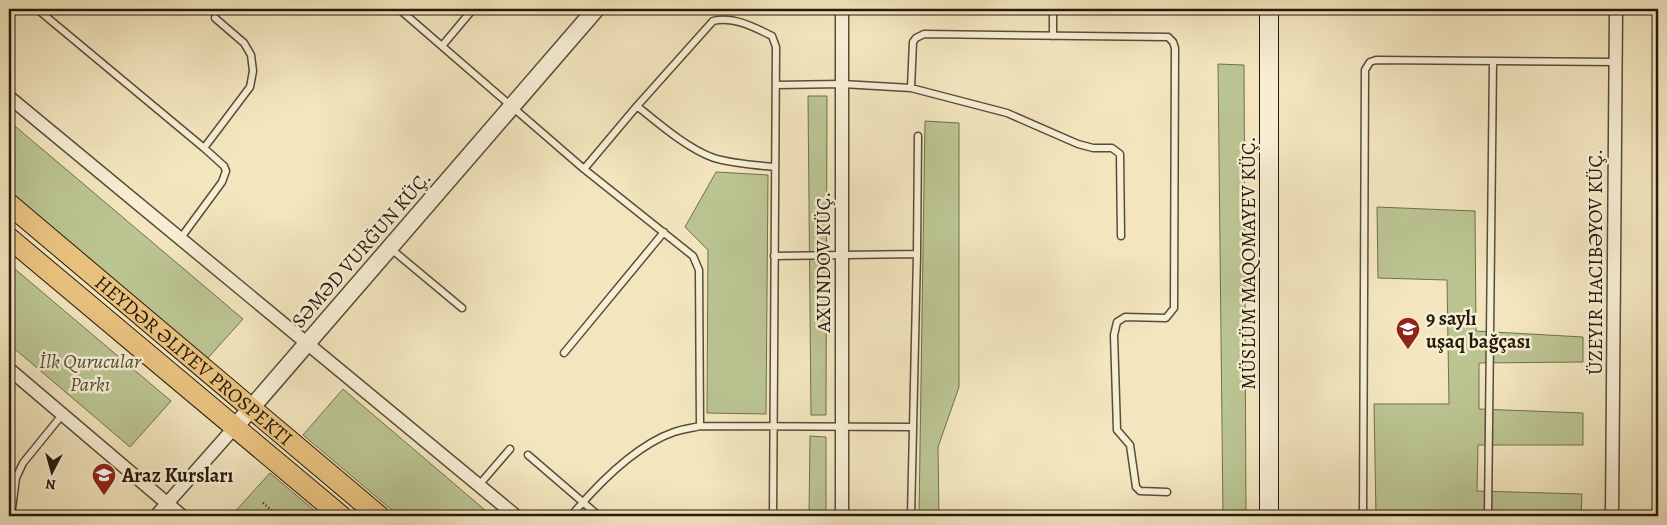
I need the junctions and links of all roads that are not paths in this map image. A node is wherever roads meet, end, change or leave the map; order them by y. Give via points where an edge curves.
1 (37, 9) edge
2 (399, 9) edge
3 (474, 9) edge
4 (596, 9) edge
5 (842, 9) edge
6 (1053, 9) edge
7 (1269, 9) edge
8 (1616, 9) edge
9 (215, 18) dead end
10 (1053, 36) junction
11 (442, 46) junction
12 (1493, 61) junction
13 (1616, 62) junction
14 (842, 84) junction
15 (776, 85) junction
16 (911, 88) junction
17 (9, 97) edge
18 (636, 106) junction
19 (512, 107) junction
20 (918, 136) dead end
21 (204, 148) junction
22 (775, 167) junction
23 (584, 169) junction
24 (9, 204) edge
25 (664, 232) junction
26 (1121, 236) dead end
27 (9, 238) edge
28 (180, 239) junction
29 (389, 248) junction
30 (917, 254) junction
31 (842, 255) junction
32 (774, 256) junction
33 (462, 308) dead end
34 (308, 344) junction
35 (564, 353) dead end
36 (9, 368) edge
37 (251, 409) junction
38 (62, 415) junction
39 (773, 425) junction
40 (700, 426) junction
41 (913, 427) junction
42 (234, 428) junction
43 (842, 428) junction
44 (510, 449) dead end
45 (528, 455) dead end
46 (16, 478) junction
47 (9, 479) edge
48 (479, 485) junction
49 (1167, 492) dead end
50 (583, 502) junction
51 (168, 504) junction
52 (11, 516) edge
53 (156, 516) edge
54 (182, 516) edge
55 (341, 516) edge
56 (379, 516) edge
57 (516, 516) edge
58 (571, 516) edge
59 (600, 516) edge
60 (773, 516) edge
61 (842, 516) edge
62 (911, 516) edge
63 (1269, 516) edge
64 (1363, 516) edge
65 (1488, 516) edge
66 (1612, 516) edge

1 - 21 lane
2 - 11 lane
3 - 11 lane
4 - 19 street, SƏMƏD VURĞUN KÜÇ.
5 - 14 street, AXUNDOV KÜÇ.
6 - 10 lane
7 - 63 main road, MÜSLÜM MAQOMAYEV KÜÇ.
8 - 13 street
9 - 21 lane via 244,43 252,55 253,71 250,87
10 - 16 lane via 924,34 913,42
10 - 49 lane via 1168,37 1175,48 1174,308 1166,318 1125,317 1117,322 1114,336 1118,430 1130,445 1136,487 1140,491
11 - 19 lane
12 - 13 lane
12 - 64 lane via 1376,60 1370,62 1365,70
12 - 65 lane
13 - 66 street
14 - 15 lane
14 - 16 lane
14 - 31 street, AXUNDOV KÜÇ.
15 - 18 lane via 776,47 772,36 723,18 713,22
15 - 22 lane
16 - 26 lane via 1007,113 1078,144 1112,148 1120,154
17 - 28 street
18 - 22 lane via 680,139 712,157
18 - 23 lane
19 - 23 lane
19 - 29 street, SƏMƏD VURĞUN KÜÇ.
20 - 30 lane
21 - 28 lane via 224,166 225,176
22 - 32 lane
23 - 25 lane
24 - 37 main road, HEYDƏR ƏLIYEV PROSPEKTI
25 - 35 lane
25 - 40 lane via 693,256 699,270
27 - 42 main road, HEYDƏR ƏLIYEV PROSPEKTI
28 - 34 street
29 - 33 lane
29 - 34 street, SƏMƏD VURĞUN KÜÇ.
30 - 31 lane
30 - 41 lane
31 - 32 lane
31 - 43 street, AXUNDOV KÜÇ.
32 - 39 lane
34 - 37 street, SƏMƏD VURĞUN KÜÇ.
34 - 48 street
36 - 38 street
37 - 42 street, SƏMƏD VURĞUN KÜÇ.
37 - 56 main road, HEYDƏR ƏLIYEV PROSPEKTI
38 - 46 lane via 23,463
38 - 51 street
39 - 40 lane
39 - 43 lane
39 - 60 lane
40 - 50 lane via 673,432 642,448
41 - 43 lane
41 - 62 lane
42 - 51 street, SƏMƏD VURĞUN KÜÇ.
42 - 55 main road, HEYDƏR ƏLIYEV PROSPEKTI
43 - 61 street, AXUNDOV KÜÇ.
44 - 48 lane
45 - 50 lane
46 - 47 lane
46 - 52 lane
48 - 57 street
50 - 58 lane
50 - 59 lane
51 - 53 street, SƏMƏD VURĞUN KÜÇ.
51 - 54 street

